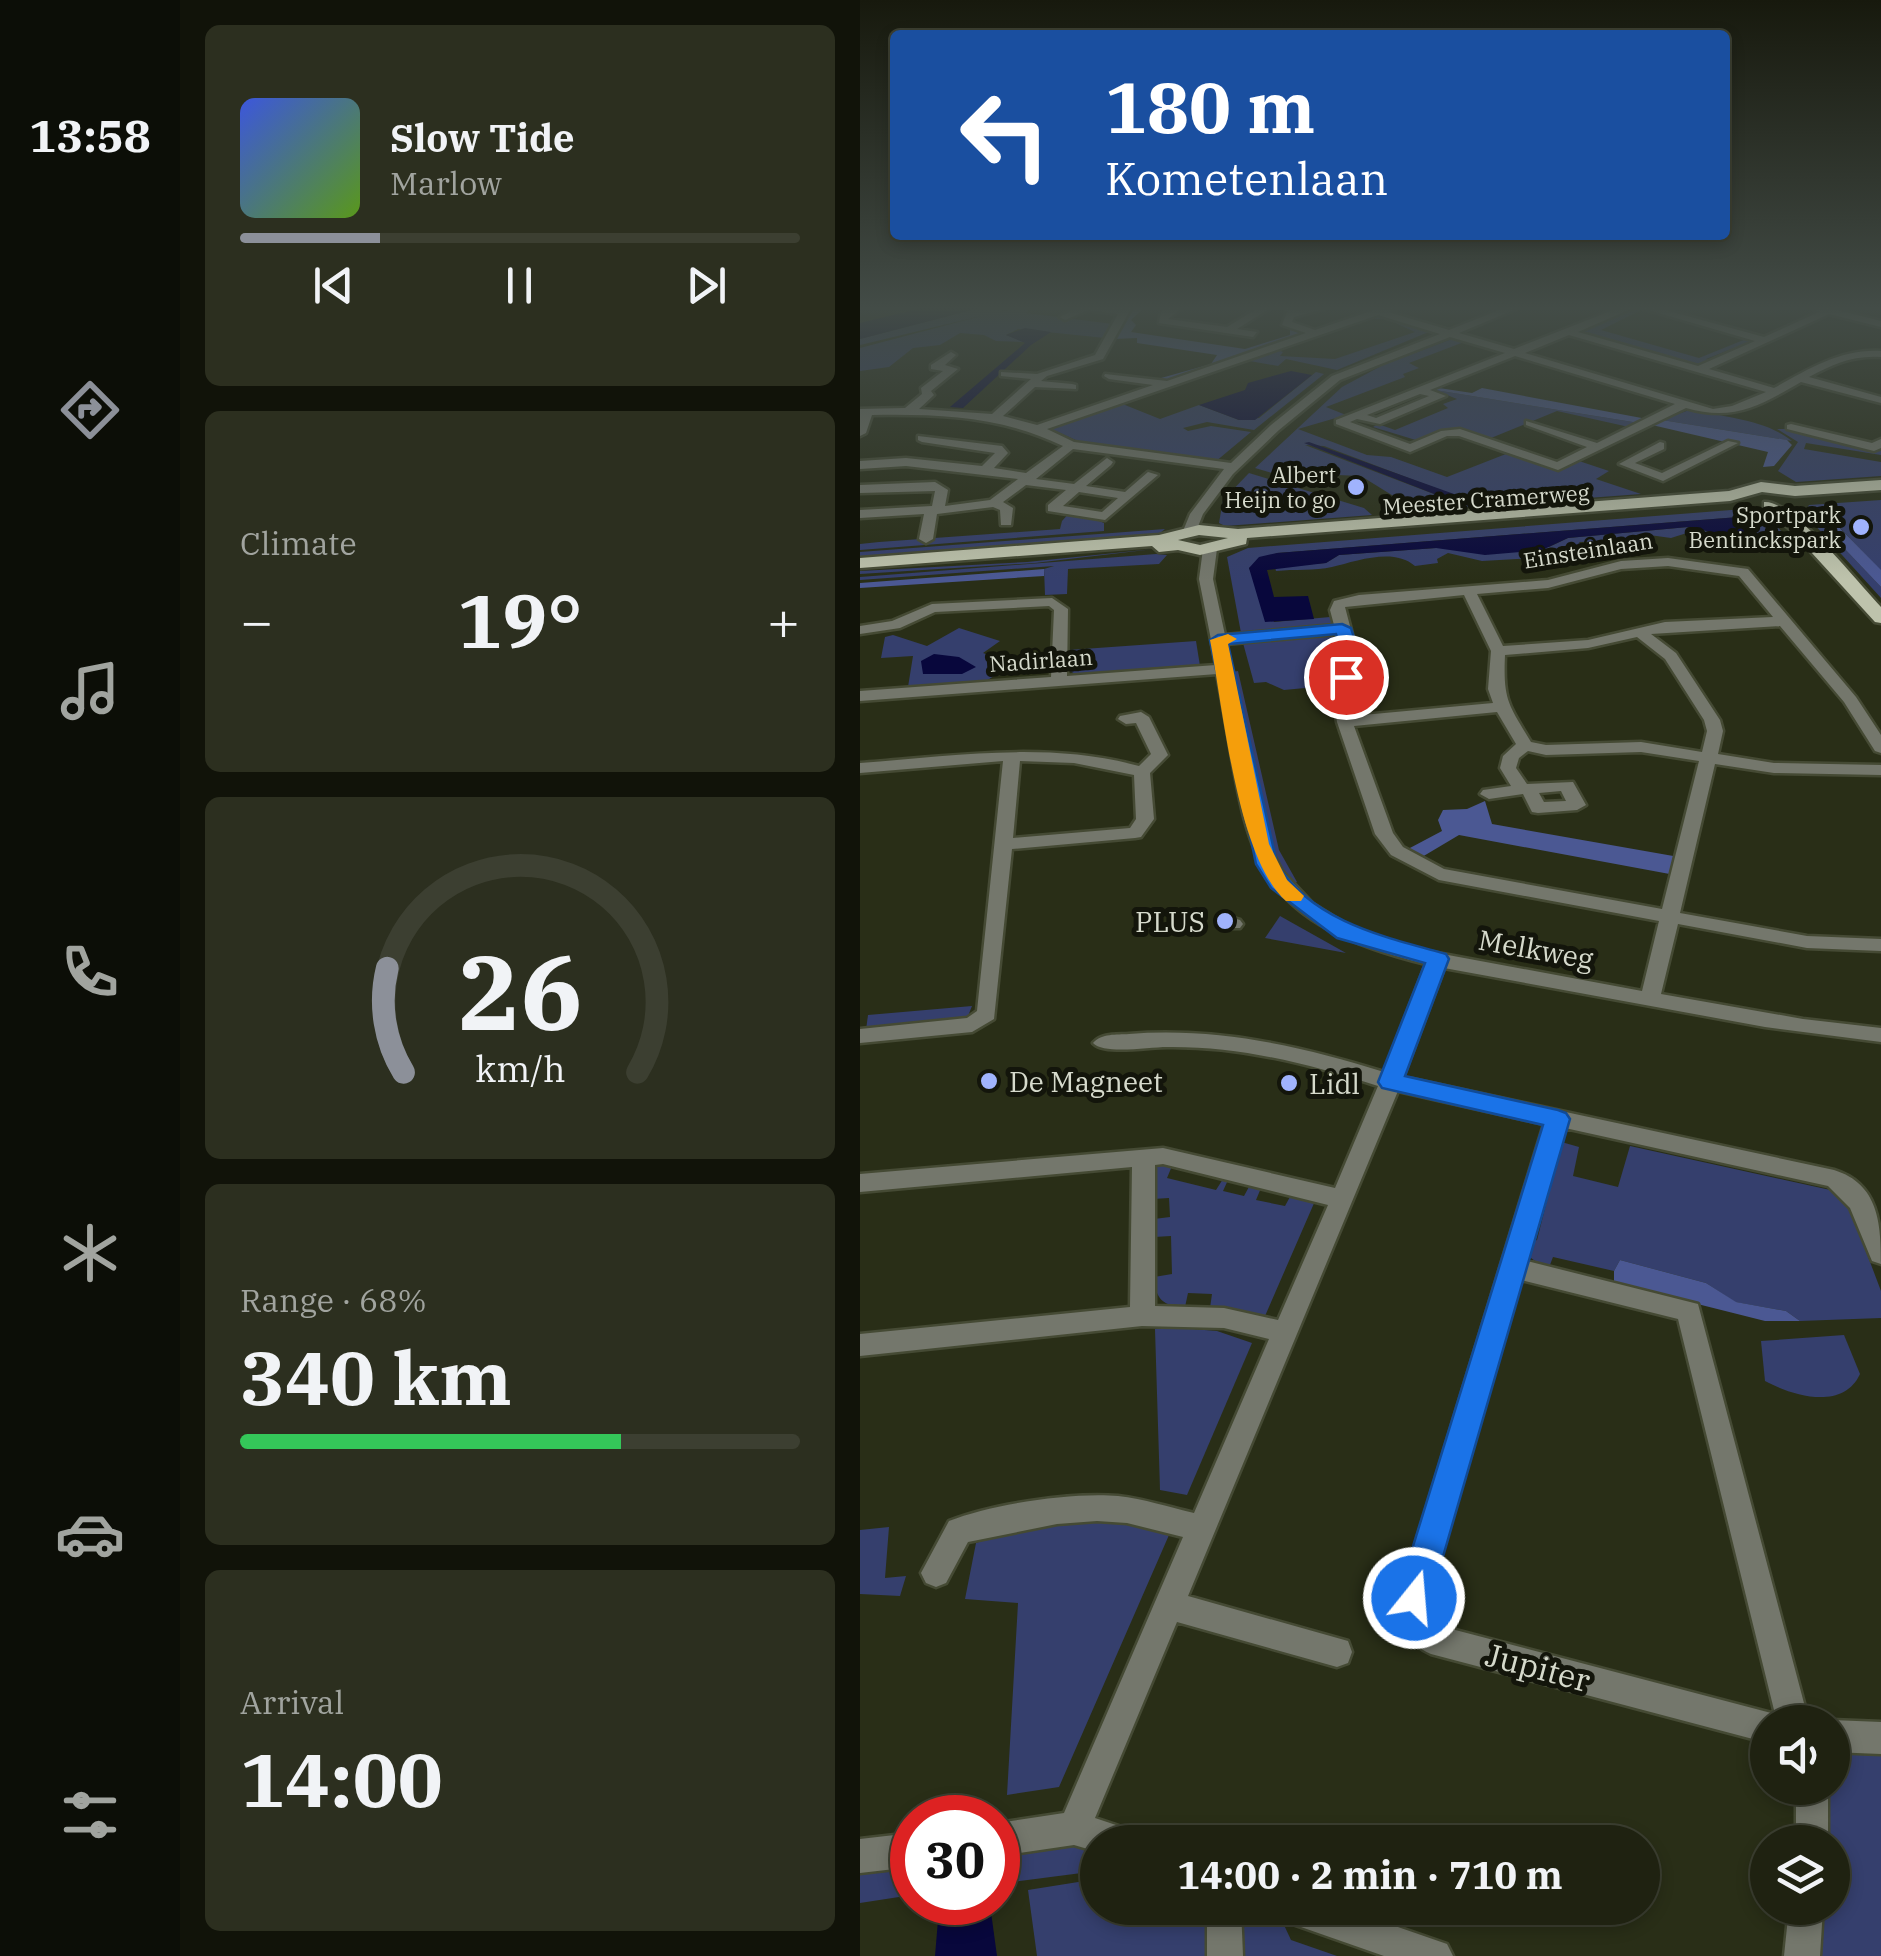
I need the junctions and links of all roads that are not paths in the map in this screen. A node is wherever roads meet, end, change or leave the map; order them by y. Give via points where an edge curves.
1 (924, 398) edge
2 (1018, 398) edge
3 (1113, 398) edge
4 (1308, 398) edge
5 (1399, 398) edge
6 (1434, 398) edge
7 (1667, 398) edge
8 (1761, 398) edge
9 (1686, 404) junction
10 (864, 412) edge
11 (908, 412) junction
12 (1358, 415) junction
13 (950, 416) junction
14 (992, 419) junction
15 (1530, 423) dead end
16 (1792, 427) dead end
17 (1036, 430) junction
18 (860, 433) edge
19 (1622, 434) junction
20 (922, 438) junction
21 (1881, 442) edge
22 (1732, 443) dead end
23 (1071, 445) junction
24 (1594, 446) junction
25 (1660, 446) junction
26 (1410, 448) junction
27 (871, 455) dead end
28 (1392, 456) dead end
29 (1700, 459) junction
30 (1107, 462) dead end
31 (860, 465) edge
32 (1235, 467) junction
33 (989, 470) junction
34 (1152, 475) dead end
35 (1029, 479) junction
36 (1081, 486) junction
37 (1881, 488) edge
38 (860, 489) edge
39 (1131, 493) junction
40 (1772, 499) junction
41 (994, 503) junction
42 (934, 510) junction
43 (860, 514) edge
44 (1006, 522) dead end
45 (926, 539) dead end
46 (1199, 540) junction
47 (860, 566) edge
48 (1469, 591) junction
49 (1881, 618) edge
50 (1784, 620) junction
51 (1342, 628) junction
52 (860, 630) edge
53 (1641, 632) junction
54 (1218, 640) junction
55 (1498, 651) junction
56 (1224, 669) junction
57 (1059, 681) junction
58 (860, 696) edge
59 (1502, 707) junction
60 (1126, 720) dead end
61 (1345, 722) junction
62 (1525, 746) junction
63 (1881, 748) edge
64 (1712, 756) junction
65 (1012, 758) junction
66 (860, 768) edge
67 (1881, 770) edge
68 (1142, 772) junction
69 (1489, 794) dead end
70 (1004, 844) junction
71 (1669, 915) junction
72 (1881, 945) edge
73 (1438, 959) junction
74 (1650, 998) junction
75 (1881, 1035) edge
76 (860, 1036) edge
77 (1110, 1043) dead end
78 (1391, 1082) junction
79 (1558, 1119) junction
80 (1144, 1157) junction
81 (860, 1183) edge
82 (1342, 1200) junction
83 (1881, 1254) edge
84 (1514, 1268) junction
85 (1142, 1316) junction
86 (1284, 1332) junction
87 (860, 1345) edge
88 (1201, 1528) junction
89 (936, 1574) dead end
90 (1168, 1605) junction
91 (1337, 1652) dead end
92 (1789, 1705) edge
93 (1750, 1723) edge
94 (1850, 1737) edge
95 (1881, 1738) edge
96 (1074, 1828) junction
97 (1080, 1830) edge
98 (1020, 1837) edge
99 (890, 1853) edge
100 (860, 1856) edge
101 (1224, 1925) edge
102 (1344, 1925) edge
103 (1805, 1925) edge
104 (1225, 1956) edge
105 (1435, 1956) edge
106 (1802, 1956) edge

1 - 11 street
2 - 14 street
3 - 17 street
4 - 32 street
5 - 12 street
6 - 12 street via 1376,422
7 - 9 street
8 - 9 street via 1727,413
9 - 19 street
10 - 11 street
10 - 18 street
11 - 13 street
12 - 26 street via 1340,422
13 - 14 street
13 - 20 street
14 - 17 street
15 - 24 street
16 - 21 street via 1874,447
17 - 23 street
19 - 24 street
19 - 25 street
20 - 27 street via 900,454
20 - 33 street via 998,449 1002,453
22 - 29 street
23 - 32 street
23 - 35 street
24 - 26 street via 1558,466 1460,432
25 - 29 street
25 - 29 street via 1625,464 1664,477
26 - 28 street
30 - 36 street
31 - 33 street
32 - 46 street via 1192,517
33 - 35 street
34 - 39 street
35 - 36 street
35 - 41 street
36 - 39 street
36 - 39 street via 1053,508 1105,516
37 - 40 main road, Meester Cramerweg
38 - 42 street via 935,486 942,490
40 - 46 main road, Meester Cramerweg
40 - 49 main road
41 - 42 street
41 - 44 street via 1007,508
42 - 43 street
42 - 45 street
46 - 47 main road, Meester Cramerweg
46 - 54 street, Melkweg
48 - 50 street, Einsteinlaan via 1548,584 1621,565 1706,565 1742,572
48 - 51 street, Einsteinlaan via 1338,604
48 - 55 street
50 - 53 street
50 - 63 street, Einsteinlaan
51 - 54 street
51 - 61 street via 1350,653
52 - 57 street via 932,608 1052,602 1061,608
53 - 55 street
53 - 64 street via 1670,656 1712,720
54 - 56 street, Melkweg
55 - 59 street
56 - 57 street, Nadirlaan
56 - 73 street, Melkweg via 1259,844 1278,883 1345,933
57 - 58 street, Nadirlaan
59 - 61 street
59 - 62 street
60 - 68 street via 1141,717 1160,755
61 - 71 street via 1384,834 1414,863 1439,874
62 - 64 street via 1641,747
62 - 69 street via 1508,768 1526,789
64 - 67 street via 1774,768
64 - 71 street
65 - 66 street
65 - 68 street via 1064,756
65 - 70 street
68 - 70 street via 1146,819 1135,833
70 - 76 street via 983,1020
71 - 72 street via 1807,942
71 - 74 street
73 - 74 street, Melkweg
73 - 78 street
74 - 75 street, Melkweg via 1808,1029
77 - 78 street via 1188,1037 1246,1045
78 - 79 street
78 - 82 street
79 - 83 street via 1834,1179 1860,1201
79 - 84 street, Jupiter
80 - 81 street
80 - 82 street via 1164,1156
80 - 85 street
82 - 86 street
84 - 92 street via 1688,1311
84 - 93 street, Jupiter via 1414,1598 1416,1620 1431,1639
85 - 86 street via 1224,1318
85 - 87 street
86 - 88 street
88 - 89 street via 1115,1509 1001,1522 959,1530
88 - 90 street
90 - 91 street
90 - 96 street
94 - 95 street
96 - 97 street
96 - 98 street
99 - 100 street
101 - 104 street
102 - 105 street
103 - 106 street

